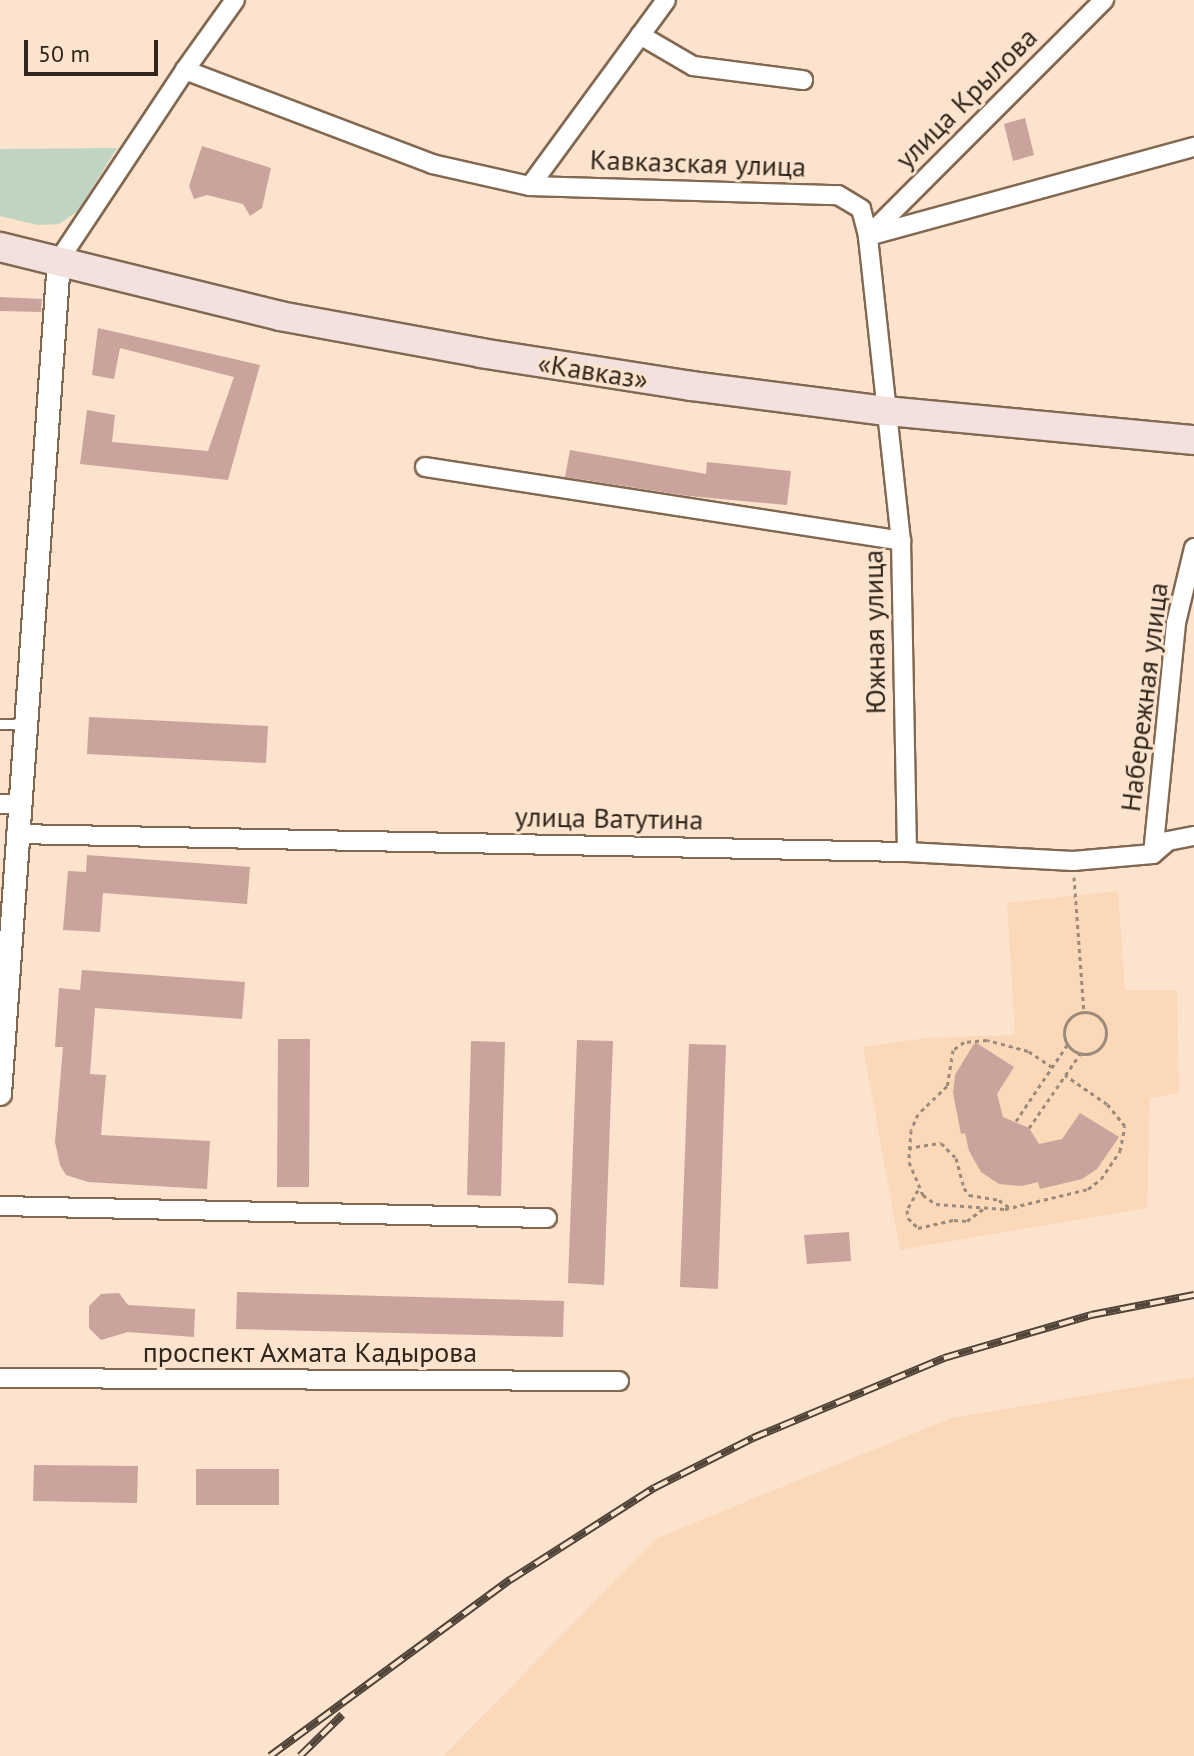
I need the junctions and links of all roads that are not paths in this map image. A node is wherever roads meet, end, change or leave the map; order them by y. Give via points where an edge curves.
1 (235, 0) edge
2 (666, 0) edge
3 (1104, 0) edge
4 (640, 35) junction
5 (185, 70) junction
6 (803, 80) dead end
7 (1194, 147) edge
8 (530, 186) junction
9 (868, 236) junction
10 (0, 247) edge
11 (59, 260) junction
12 (886, 411) junction
13 (1194, 440) edge
14 (425, 467) dead end
15 (901, 541) junction
16 (1194, 548) edge
17 (0, 724) edge
18 (25, 724) junction
19 (10, 804) edge
20 (16, 834) junction
21 (1194, 836) edge
22 (907, 852) junction
23 (1153, 854) junction
24 (5, 942) edge
25 (0, 1094) edge
26 (0, 1206) edge
27 (547, 1218) dead end
28 (0, 1378) edge
29 (619, 1381) dead end

1 - 5 street
2 - 4 street
3 - 9 street, улица Крылова
4 - 6 street via 693,66
4 - 8 street
5 - 8 street, Кавказская улица via 432,164
5 - 11 street
7 - 9 street
8 - 9 street, Кавказская улица via 838,195 861,209
9 - 12 street, Южная улица
10 - 11 main road, «Кавказ»
11 - 12 main road, «Кавказ» via 326,325 691,386
11 - 18 street
12 - 13 main road, «Кавказ»
12 - 15 street, Южная улица
14 - 15 street
15 - 22 street, Южная улица
16 - 23 street, Набережная улица via 1176,623
17 - 18 lane
18 - 19 street
19 - 20 street
20 - 22 street, улица Ватутина
20 - 24 street
21 - 23 street, улица Ватутина via 1168,841
22 - 23 street, улица Ватутина via 1073,861
24 - 25 street
26 - 27 street
28 - 29 street, проспект Ахмата Кадырова

